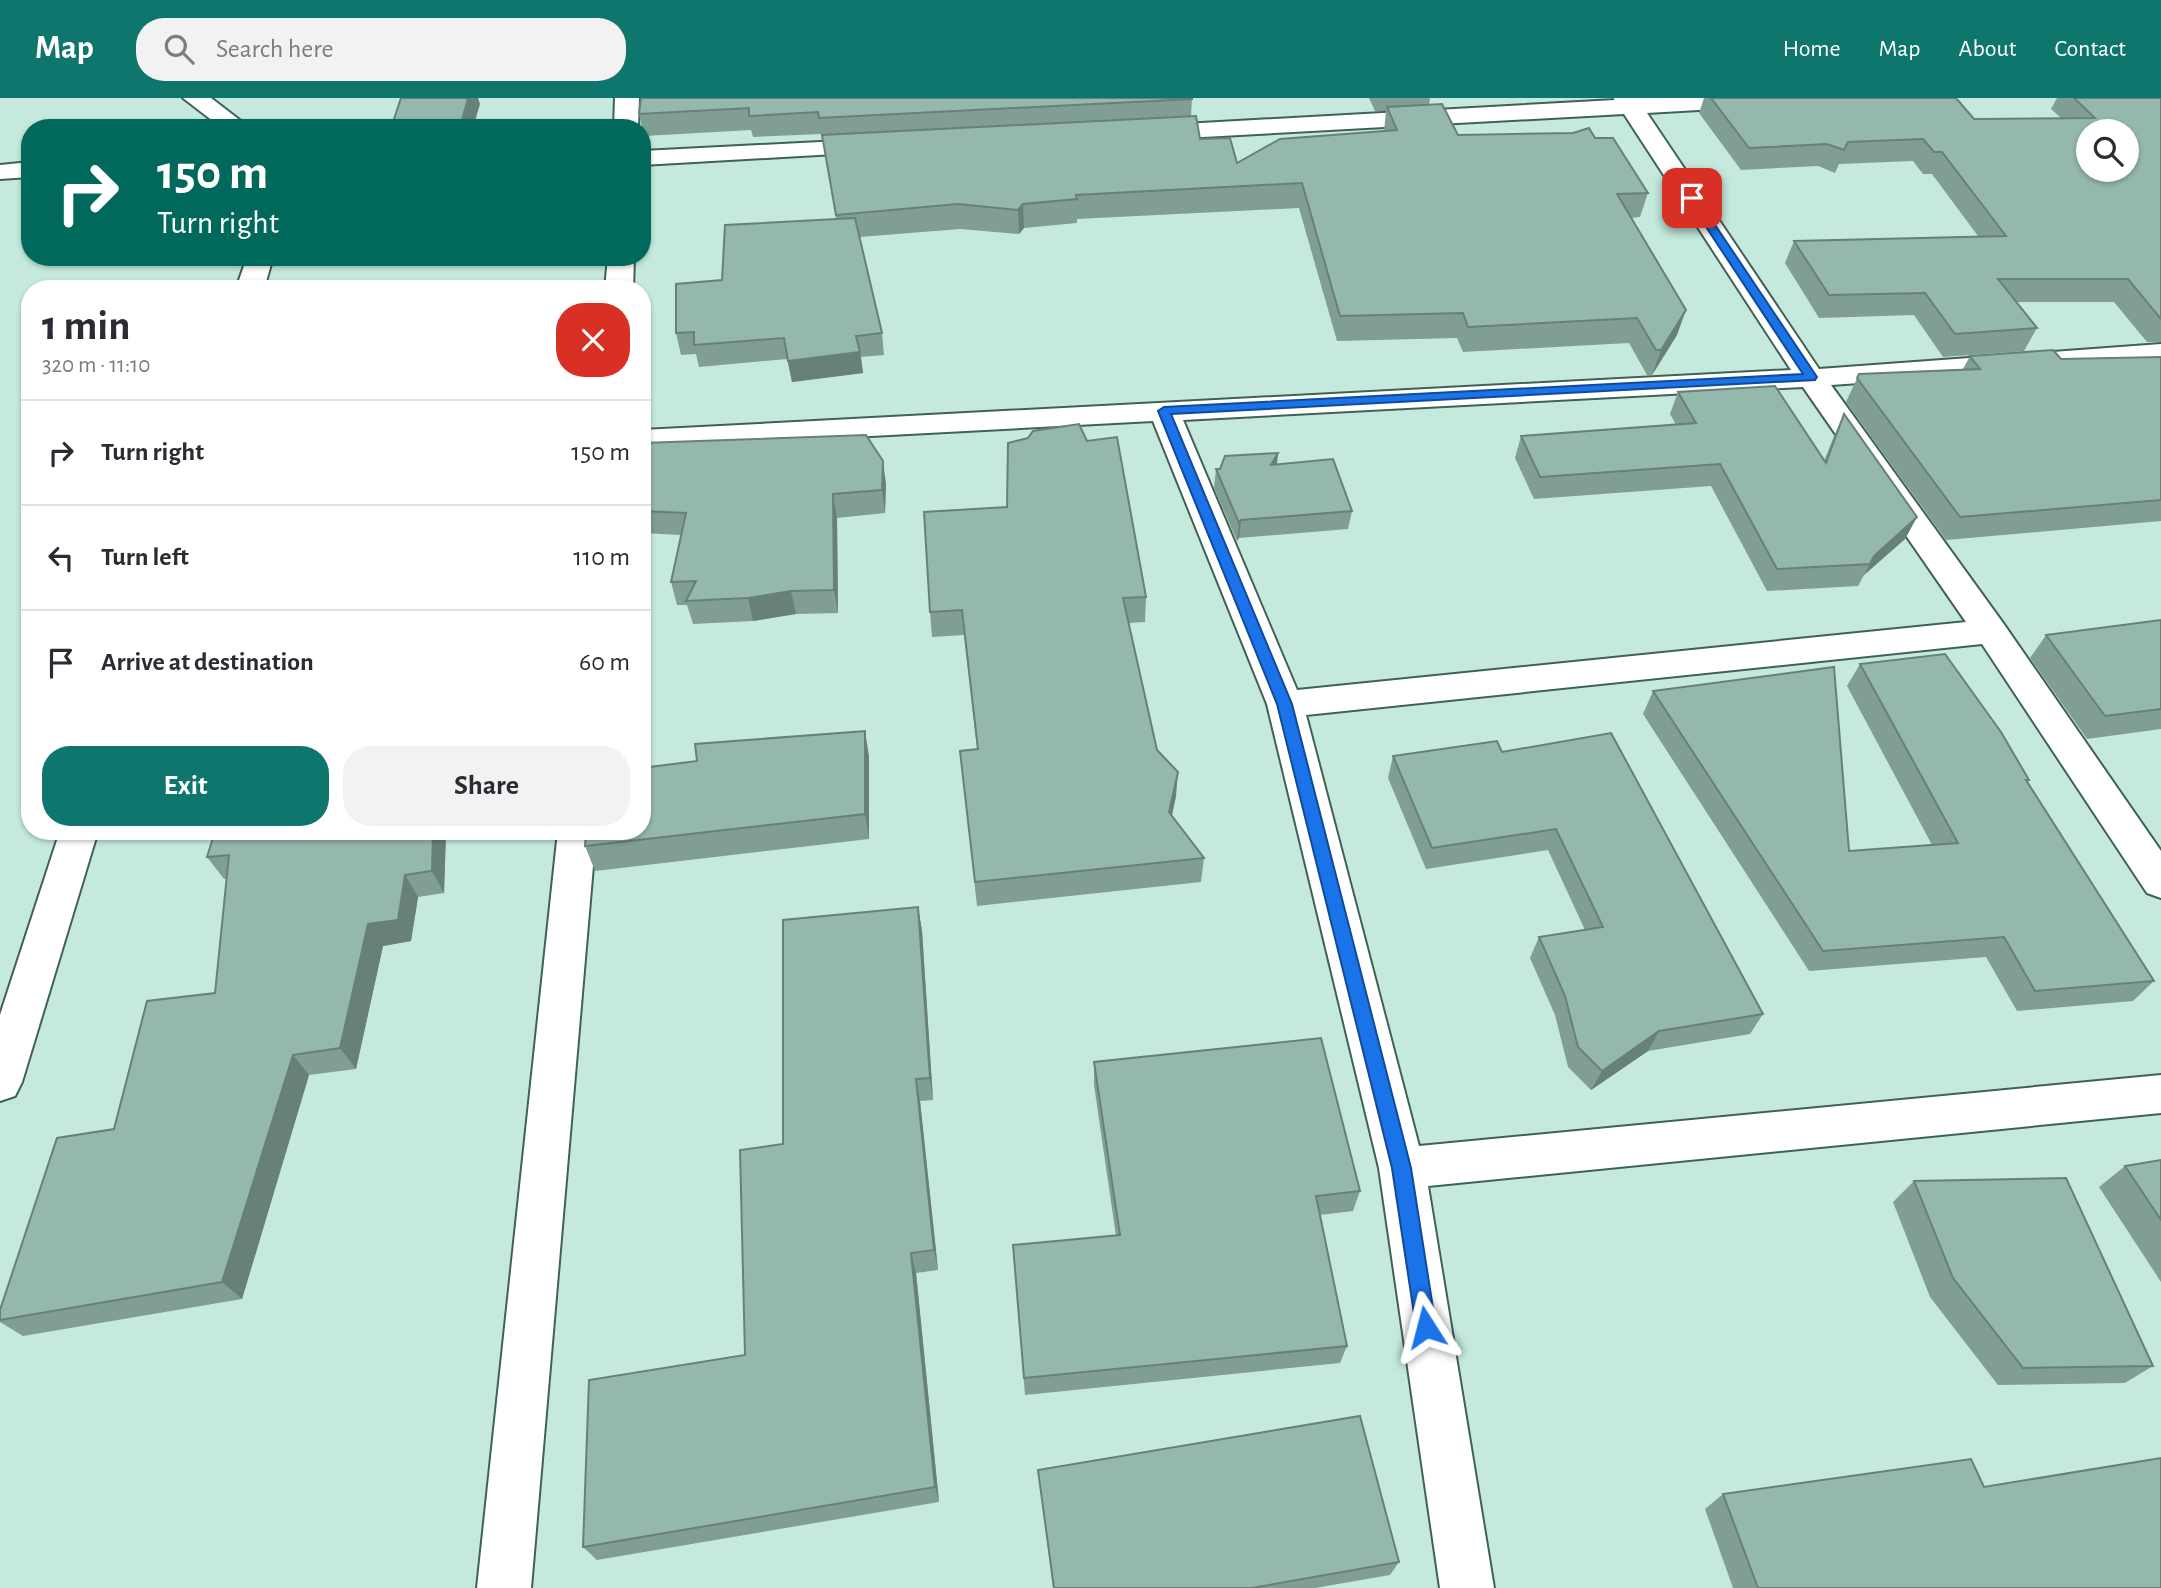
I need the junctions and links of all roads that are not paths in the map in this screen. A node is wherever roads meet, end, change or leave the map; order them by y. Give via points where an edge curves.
1 (195, 98) edge
2 (627, 98) edge
3 (1785, 98) edge
4 (1629, 103) edge
5 (225, 119) edge
6 (626, 119) edge
7 (1123, 134) edge
8 (903, 145) edge
9 (651, 158) edge
10 (21, 170) edge
11 (0, 172) edge
12 (2150, 354) edge
13 (1811, 377) junction
14 (2161, 380) edge
15 (1164, 411) junction
16 (651, 439) edge
17 (1992, 631) junction
18 (1284, 704) junction
19 (76, 840) edge
20 (577, 840) edge
21 (2161, 883) edge
22 (0, 1082) edge
23 (2161, 1094) edge
24 (1402, 1168) junction
25 (504, 1588) edge
26 (1467, 1588) edge

1 - 5 street
2 - 6 street
3 - 4 street
4 - 7 street
4 - 13 street
8 - 9 street
10 - 11 street
12 - 13 street
12 - 14 street
13 - 15 street
13 - 17 street
15 - 16 street
15 - 18 street
17 - 18 street
17 - 21 street
18 - 24 street
19 - 22 street
20 - 25 street
23 - 24 street
24 - 26 street

